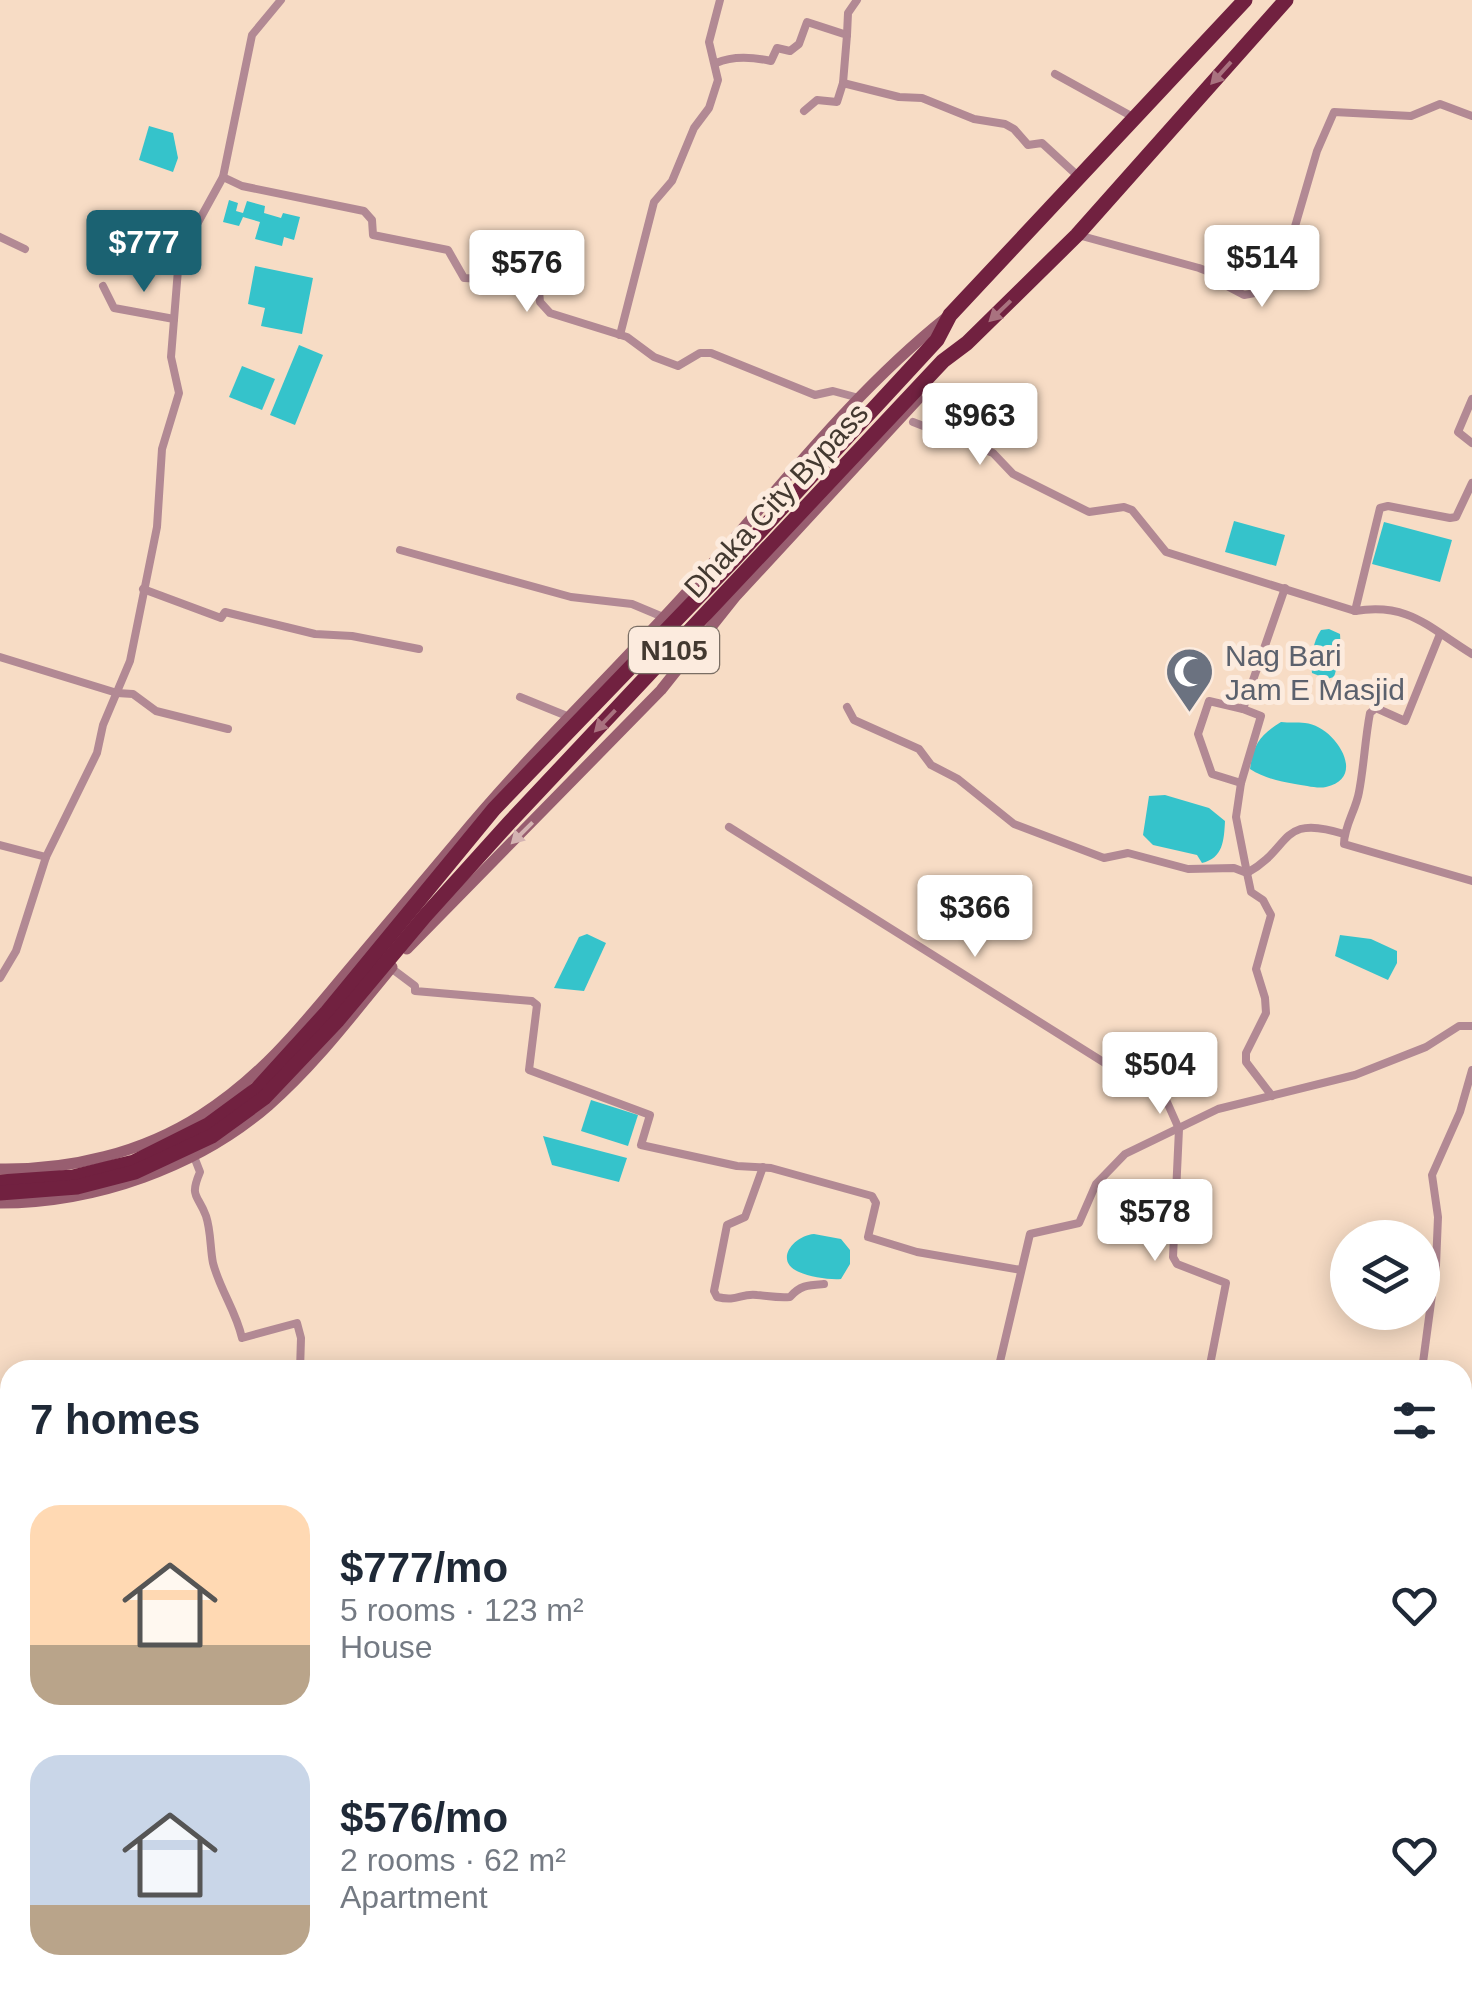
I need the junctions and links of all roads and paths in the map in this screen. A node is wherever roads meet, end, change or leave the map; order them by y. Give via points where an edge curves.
1 (281, 0) edge
2 (720, 0) edge
3 (856, 0) edge
4 (1245, 0) edge
5 (1286, 0) edge
6 (847, 35) junction
7 (716, 64) junction
8 (1055, 74) dead end
9 (843, 83) junction
10 (804, 110) dead end
11 (1472, 116) edge
12 (1134, 117) junction
13 (223, 177) junction
14 (1079, 177) junction
15 (1077, 234) junction
16 (0, 237) edge
17 (25, 249) dead end
18 (103, 286) dead end
19 (950, 315) junction
20 (174, 319) junction
21 (620, 335) junction
22 (963, 346) junction
23 (859, 398) junction
24 (1472, 399) edge
25 (913, 422) dead end
26 (1472, 443) edge
27 (1472, 483) edge
28 (400, 550) dead end
29 (1284, 588) junction
30 (143, 589) junction
31 (1354, 611) junction
32 (663, 618) junction
33 (1440, 634) junction
34 (419, 649) dead end
35 (1472, 654) edge
36 (0, 657) edge
37 (117, 693) junction
38 (520, 697) dead end
39 (847, 706) dead end
40 (1243, 709) junction
41 (567, 716) junction
42 (228, 729) dead end
43 (1241, 783) junction
44 (729, 827) dead end
45 (1344, 834) junction
46 (0, 845) edge
47 (46, 857) junction
48 (1246, 872) junction
49 (1472, 881) edge
50 (392, 968) junction
51 (0, 978) edge
52 (1472, 1026) edge
53 (1472, 1073) edge
54 (1272, 1096) junction
55 (1179, 1129) junction
56 (193, 1154) junction
57 (763, 1167) junction
58 (0, 1170) edge
59 (0, 1182) edge
60 (0, 1193) edge
61 (0, 1203) edge
62 (1022, 1270) junction
63 (824, 1284) dead end
64 (300, 1360) edge
65 (1000, 1360) edge
66 (1211, 1360) edge
67 (1423, 1360) edge

1 - 13 street via 252,35
2 - 7 street via 709,42
3 - 6 street
4 - 12 highway, Dhaka City Bypass / N105
5 -> 15 highway, Dhaka City Bypass / N105
6 - 7 street via 807,22 798,44 790,51 777,48 772,61 757,56
6 - 9 street
7 - 21 street via 709,108 654,202
8 - 12 street
9 - 10 street via 837,102 817,100
9 - 14 street via 1005,124 1028,144 1042,143
11 - 15 street via 1440,104 1411,116 1334,112 1289,247 1260,292 1244,295 1199,268
12 - 14 highway, Dhaka City Bypass / N105
13 - 20 street via 179,257
13 - 21 street via 364,211 372,235 448,250 464,278 509,280 538,291 550,313
14 - 19 highway, Dhaka City Bypass / N105
15 -> 22 highway, Dhaka City Bypass / N105
16 - 17 street
18 - 20 street via 114,308
19 - 23 main road
19 - 59 highway, Dhaka City Bypass / N105 via 937,340 494,809 256,1089 208,1126 134,1162 72,1177
20 - 30 street via 171,357 179,393 162,448
21 - 23 street via 678,366 711,353 814,395 833,391
22 -> 50 main road via 735,597 662,690
22 -> 60 highway, Dhaka City Bypass / N105 via 509,822 264,1098 212,1136 136,1172 76,1187
23 - 32 main road
24 - 26 street via 1458,432
25 - 29 street via 992,453 1013,474 1089,512 1132,510 1166,552
27 - 31 street via 1450,518 1380,508
28 - 32 street via 571,597 632,604
29 - 31 street
29 - 40 street
30 - 34 street via 222,618 225,612
30 - 37 street
31 - 33 street via 1405,611
32 - 41 main road
33 - 35 street
33 - 45 street via 1405,721 1376,708 1370,712 1355,811
36 - 37 street
37 - 42 street via 133,694 156,711
37 - 47 street via 98,753
38 - 41 street
39 - 48 street via 854,720 919,749 1014,824 1104,858 1128,853 1188,869
40 - 43 street via 1261,722
40 - 43 street via 1210,701 1198,734 1212,774
41 - 58 main road via 248,1080 199,1117 128,1150 50,1168
43 - 48 street via 1236,817
44 - 55 street via 1130,1076 1166,1102
45 - 48 street via 1302,826
45 - 49 street via 1349,847
46 - 47 street
47 - 51 street via 16,951
48 - 54 street via 1251,892 1271,914 1256,969 1266,1013 1246,1062
50 - 56 main road via 270,1104
50 - 57 street via 415,991 532,1000 537,1005 529,1070 650,1115 641,1145
52 - 54 street via 1458,1026 1426,1047 1356,1075
53 - 67 street via 1432,1175 1436,1265
54 - 55 street via 1218,1109
55 - 62 street via 1125,1154 1096,1184 1079,1222 1030,1234
55 - 66 street via 1173,1257 1226,1282
56 - 61 main road via 80,1195
56 - 64 street via 200,1172 195,1200 205,1213 213,1261 242,1338 297,1323
57 - 62 street via 872,1196 868,1237
57 - 63 street via 746,1217 727,1225 714,1292 735,1301 754,1294 774,1299
62 - 65 street

